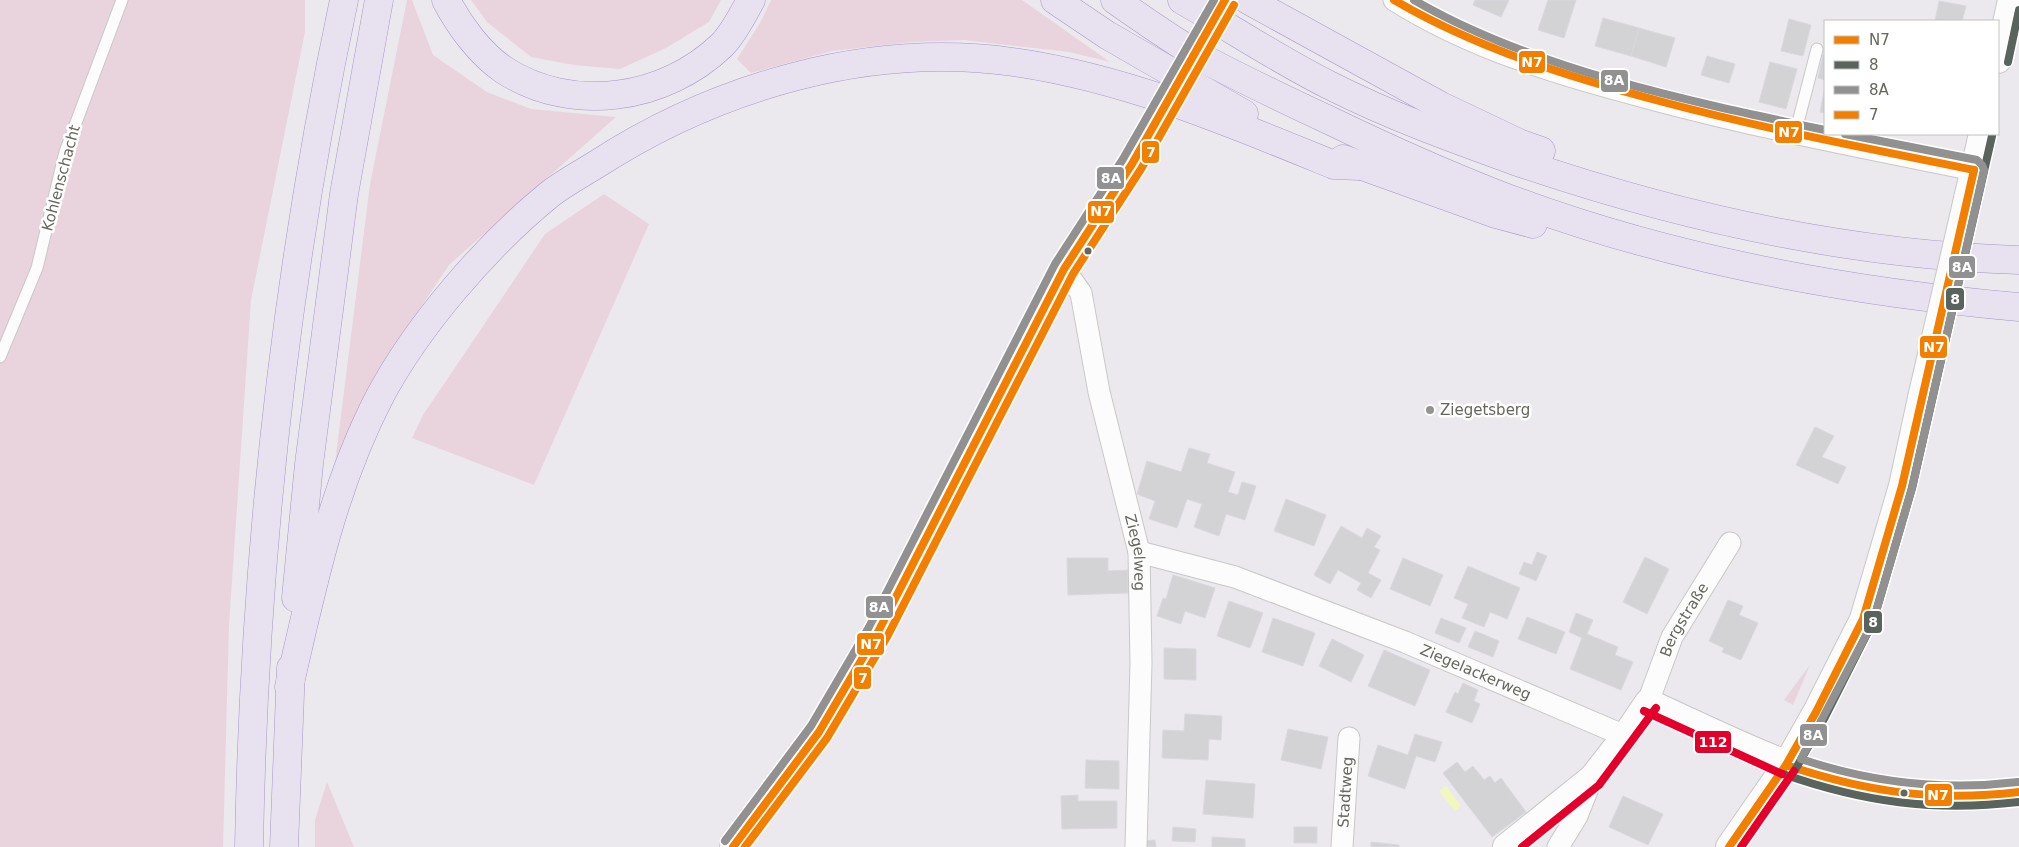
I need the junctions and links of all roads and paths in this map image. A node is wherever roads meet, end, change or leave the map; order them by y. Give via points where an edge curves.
1 (122, 0) edge
2 (327, 0) edge
3 (344, 0) edge
4 (379, 0) edge
5 (446, 0) edge
6 (751, 0) edge
7 (1055, 0) edge
8 (1115, 0) edge
9 (1182, 0) edge
10 (1225, 0) edge
11 (1248, 0) edge
12 (1277, 0) edge
13 (1394, 0) edge
14 (2011, 0) edge
15 (1316, 37) junction
16 (1817, 49) dead end
17 (334, 50) junction
18 (1999, 55) edge
19 (1795, 134) junction
20 (1982, 135) edge
21 (1360, 166) junction
22 (1974, 170) junction
23 (1635, 199) junction
24 (1587, 225) junction
25 (2019, 260) edge
26 (1064, 269) junction
27 (2019, 307) edge
28 (0, 357) edge
29 (1730, 544) dead end
30 (1139, 552) junction
31 (289, 686) junction
32 (1648, 702) junction
33 (1626, 736) junction
34 (1349, 738) dead end
35 (1786, 765) junction
36 (1592, 778) junction
37 (2019, 792) edge
38 (249, 847) edge
39 (284, 847) edge
40 (733, 847) edge
41 (1136, 847) edge
42 (1342, 847) edge
43 (1506, 847) edge
44 (1558, 847) edge
45 (1729, 847) edge

1 - 28 lane, Kohlenschacht via 65,152 37,268
2 - 17 highway
3 - 17 highway
4 - 31 highway via 346,185 324,346 309,464
5 - 6 highway via 455,17 479,46 504,69 545,90 584,97 622,95 660,85 696,66 723,44
7 - 21 highway via 1107,35 1250,117
8 - 24 highway via 1206,59 1388,148 1495,193
9 - 23 highway via 1328,85 1434,132
10 - 26 street, bridge via 1141,149
11 - 15 highway
12 - 15 highway
13 - 19 street via 1502,55 1563,76
14 - 18 street
15 - 23 highway via 1519,143 1588,168
16 - 19 lane
17 - 38 highway via 298,256 277,427 252,725
19 - 22 street
20 - 22 street
21 - 24 highway via 1496,214 1554,230
21 - 31 highway via 1334,164 1148,93 1072,72 1009,62 912,59 837,67 761,85 686,115 621,148 551,193 500,241 426,323 380,396 338,494 320,554
22 - 35 street, bridge via 1902,486 1862,619
23 - 25 highway via 1742,225 1850,245
24 - 27 highway via 1712,259 1848,286
26 - 30 street, Ziegelweg via 1081,294 1099,392
26 - 40 street via 878,632 819,732
29 - 32 street, Bergstraße via 1672,637
30 - 33 street, Ziegelackerweg via 1235,577 1405,642
30 - 41 street, Ziegelweg via 1141,663
31 - 39 highway
32 - 33 street
32 - 35 street
33 - 36 street
34 - 42 street, Stadtweg
35 - 37 street via 1839,783 1903,795 1972,798
35 - 45 street
36 - 43 street
36 - 44 street via 1577,816

